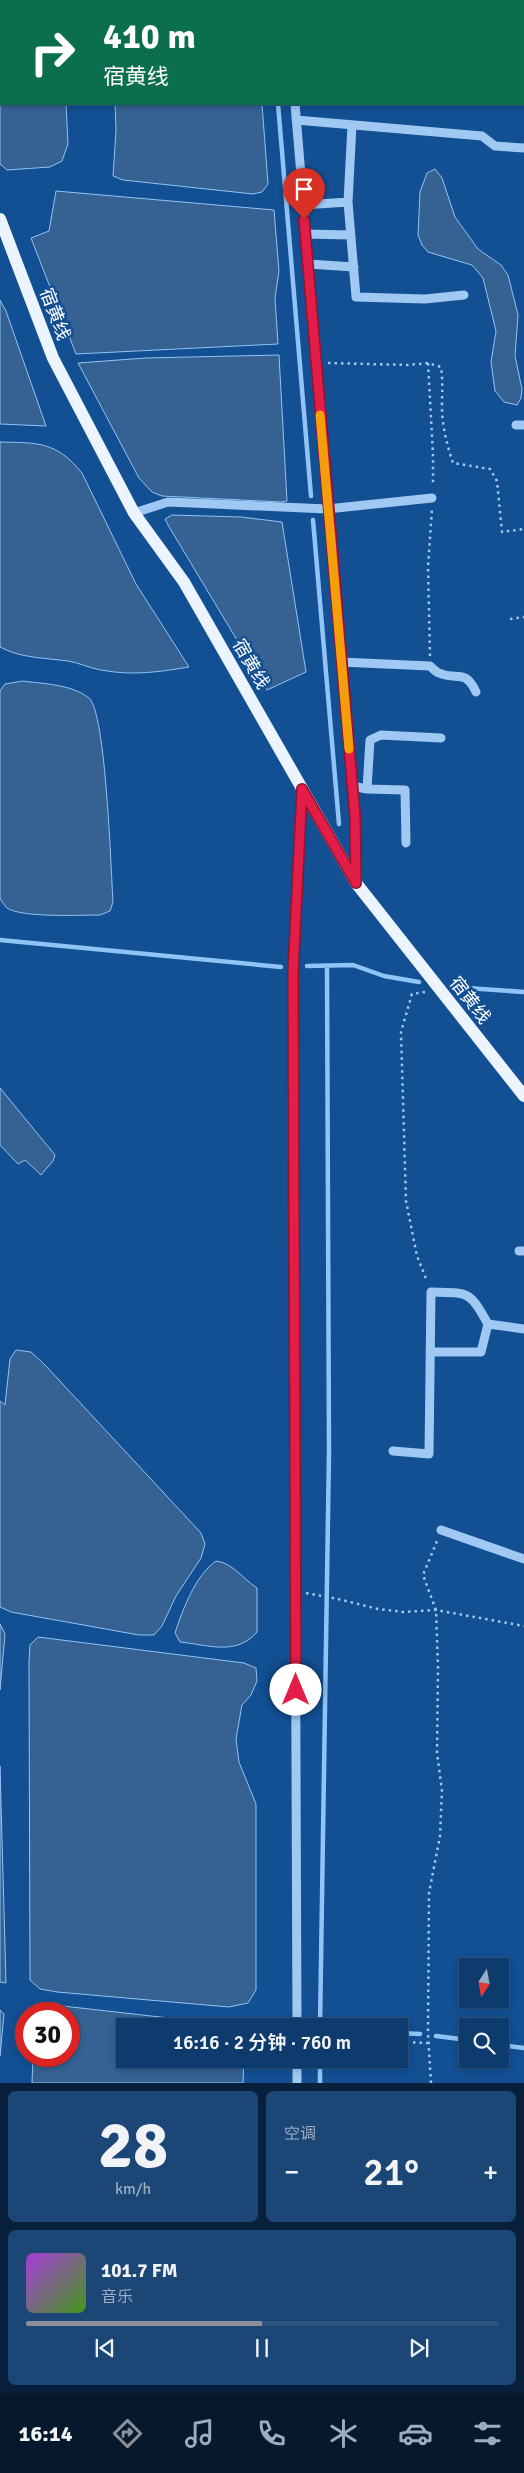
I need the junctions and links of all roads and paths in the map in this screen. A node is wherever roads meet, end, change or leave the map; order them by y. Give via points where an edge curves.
1 (295, 105) edge
2 (296, 120) junction
3 (352, 124) junction
4 (524, 148) edge
5 (348, 202) junction
6 (303, 205) junction
7 (0, 219) edge
8 (305, 234) junction
9 (352, 235) junction
10 (308, 264) junction
11 (354, 267) junction
12 (464, 295) dead end
13 (316, 363) junction
14 (428, 363) junction
15 (432, 498) junction
16 (327, 508) junction
17 (134, 513) junction
18 (524, 529) edge
19 (524, 617) edge
20 (510, 619) dead end
21 (341, 662) junction
22 (430, 666) junction
23 (476, 692) dead end
24 (441, 738) dead end
25 (352, 786) junction
26 (302, 789) junction
27 (367, 789) junction
28 (406, 843) dead end
29 (356, 883) junction
30 (441, 990) junction
31 (524, 1096) edge
32 (431, 1292) junction
33 (488, 1324) junction
34 (524, 1329) edge
35 (430, 1352) junction
36 (394, 1451) dead end
37 (441, 1530) joint
38 (524, 1559) edge
39 (320, 1596) dead end
40 (436, 1610) junction
41 (524, 1626) edge
42 (297, 2018) edge
43 (408, 2042) edge
44 (428, 2043) junction
45 (297, 2068) edge
46 (297, 2083) edge
47 (430, 2083) edge

1 - 2 street
2 - 3 street
2 - 6 street
3 - 4 street via 482,136 495,146
3 - 5 street
5 - 6 street
5 - 9 street
6 - 8 street
7 - 17 main road, 宿黄线 via 53,358
8 - 9 street
8 - 10 street
9 - 11 street
10 - 11 street
10 - 13 street
11 - 12 street via 356,297 425,299
13 - 14 path
13 - 16 street
14 - 15 path via 434,454
14 - 18 path via 441,367 442,408 447,447 453,463 490,469 497,481 502,532
15 - 16 street
15 - 22 path via 427,596
16 - 17 street via 168,502
16 - 21 street
17 - 26 main road, 宿黄线 via 184,582
19 - 20 path
21 - 22 street
21 - 25 street
22 - 23 street via 440,674 460,675 471,681
24 - 27 street via 382,735 370,740
25 - 27 street
25 - 29 street
26 - 29 main road, 宿黄线
26 - 42 street via 293,974
27 - 28 street via 405,790
29 - 30 main road, 宿黄线
30 - 31 main road, 宿黄线
30 - 32 path via 412,994 401,1032 406,1201 417,1256
32 - 33 street via 464,1292 476,1302
32 - 35 street
33 - 34 street
33 - 35 street via 481,1352
35 - 36 street via 429,1454
37 - 38 street
37 - 40 path via 424,1575
39 - 40 path via 378,1609 403,1612
40 - 41 path
40 - 44 path via 437,1753 442,1791 440,1836 429,1893
43 - 44 path
44 - 47 path
45 - 46 street

